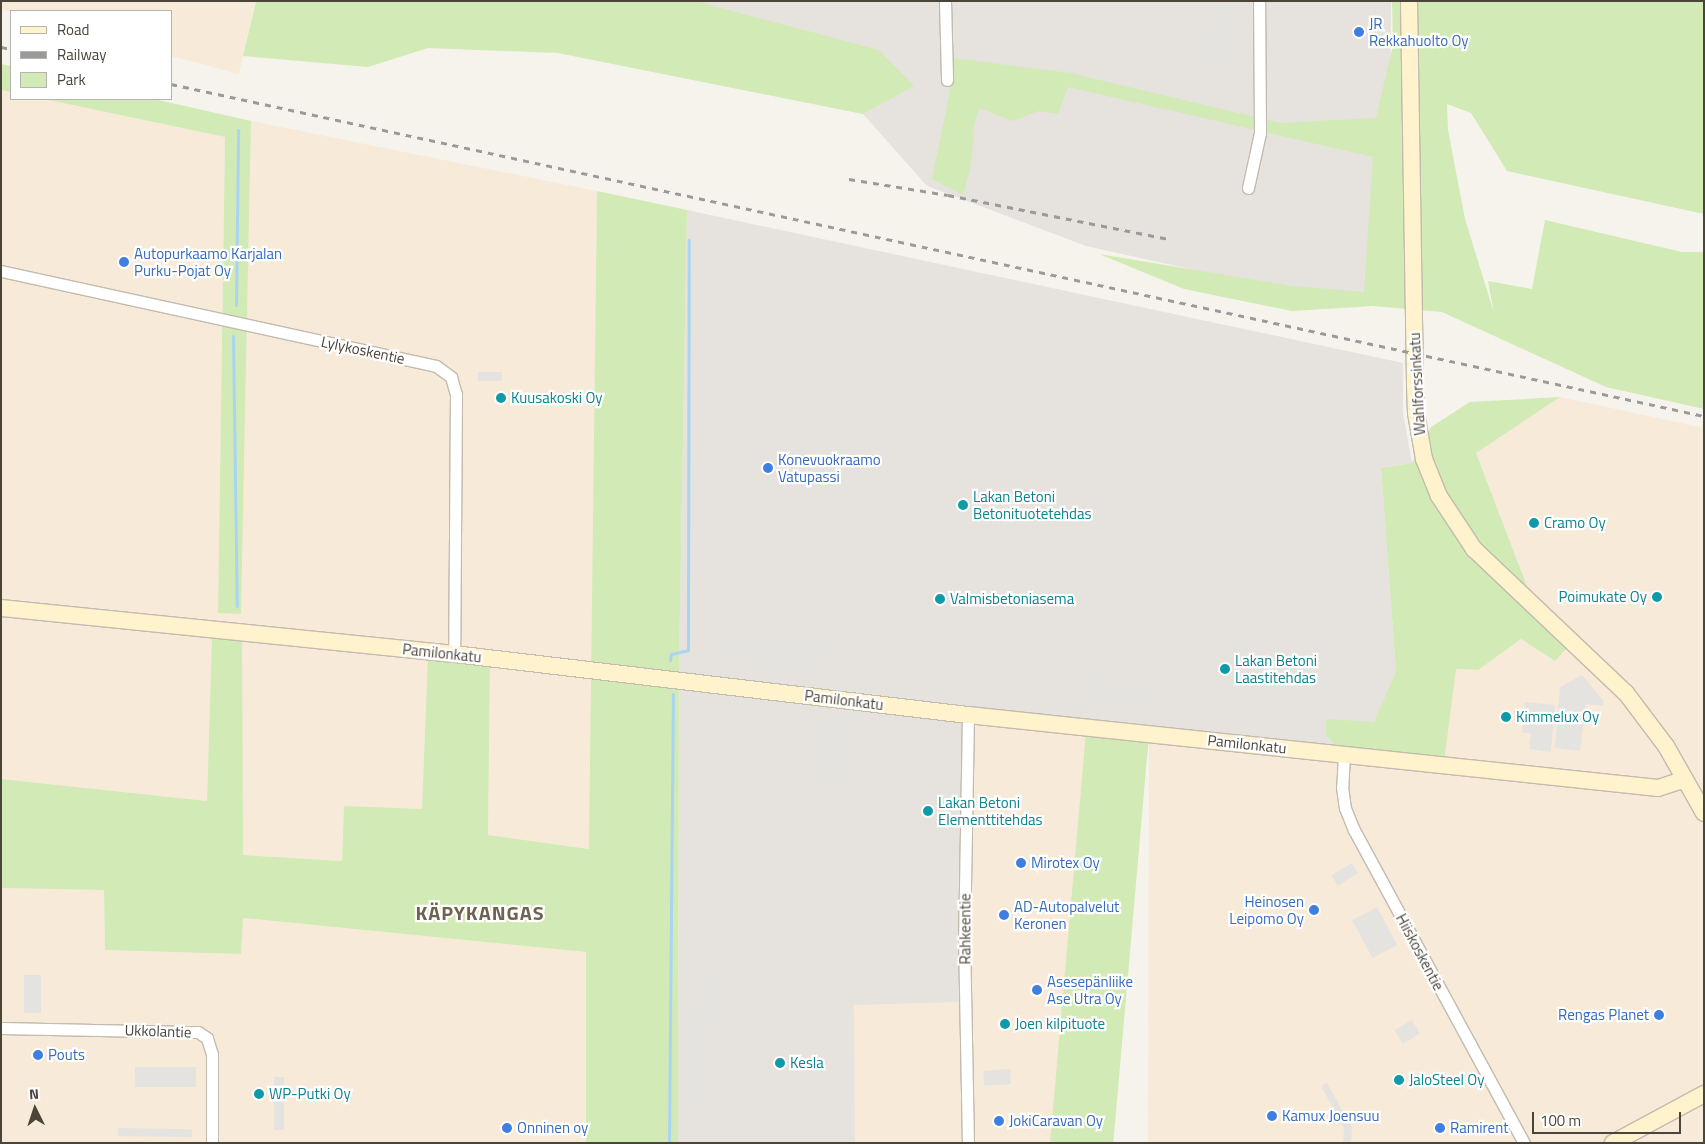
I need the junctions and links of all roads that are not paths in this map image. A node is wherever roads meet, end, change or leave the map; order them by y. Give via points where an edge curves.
1 (945, 1) edge
2 (1259, 1) edge
3 (1409, 1) edge
4 (946, 80) dead end
5 (1248, 188) dead end
6 (1, 271) edge
7 (1, 608) edge
8 (454, 654) junction
9 (968, 714) junction
10 (1344, 754) junction
11 (1685, 779) junction
12 (1704, 813) edge
13 (1, 1028) edge
14 (1704, 1094) edge
15 (212, 1143) edge
16 (968, 1143) edge
17 (1524, 1143) edge
18 (1614, 1143) edge

1 - 4 street
2 - 5 street via 1260,133
3 - 11 street, Wahlforssinkatu via 1415,394 1424,460 1439,496 1474,549 1626,693 1655,729
6 - 8 street, Lylykoskentie via 436,366 451,377 456,394
7 - 8 street, Pamilonkatu
8 - 9 street, Pamilonkatu
9 - 10 street, Pamilonkatu
9 - 16 street, Rahkeentie via 964,936
10 - 11 street, Pamilonkatu via 1658,788
10 - 17 street, Hiiskoskentie via 1342,788 1345,808 1354,830
11 - 12 street, Wahlforssinkatu
13 - 15 street, Ukkolantie via 198,1032 206,1038 212,1054
14 - 18 street

